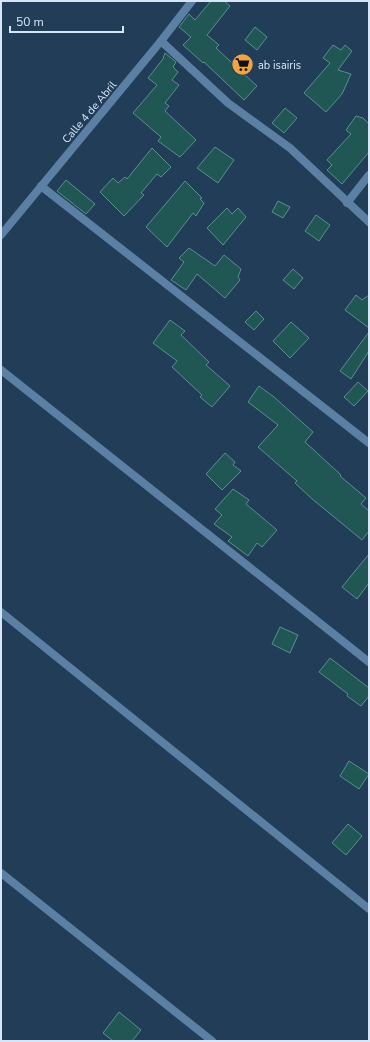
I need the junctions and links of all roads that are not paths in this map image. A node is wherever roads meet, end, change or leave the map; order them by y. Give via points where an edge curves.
1 (192, 1) edge
2 (161, 41) junction
3 (369, 175) edge
4 (41, 186) junction
5 (347, 203) junction
6 (369, 222) edge
7 (1, 236) edge
8 (1, 370) edge
9 (369, 444) edge
10 (1, 612) edge
11 (369, 662) edge
12 (1, 873) edge
13 (369, 909) edge
14 (212, 1041) edge

1 - 2 street, Calle 4 de Abril
2 - 4 street, Calle 4 de Abril
2 - 5 street via 228,102 290,148
3 - 5 street
4 - 7 street, Calle 4 de Abril
4 - 9 street
5 - 6 street
8 - 11 street
10 - 13 street
12 - 14 street

